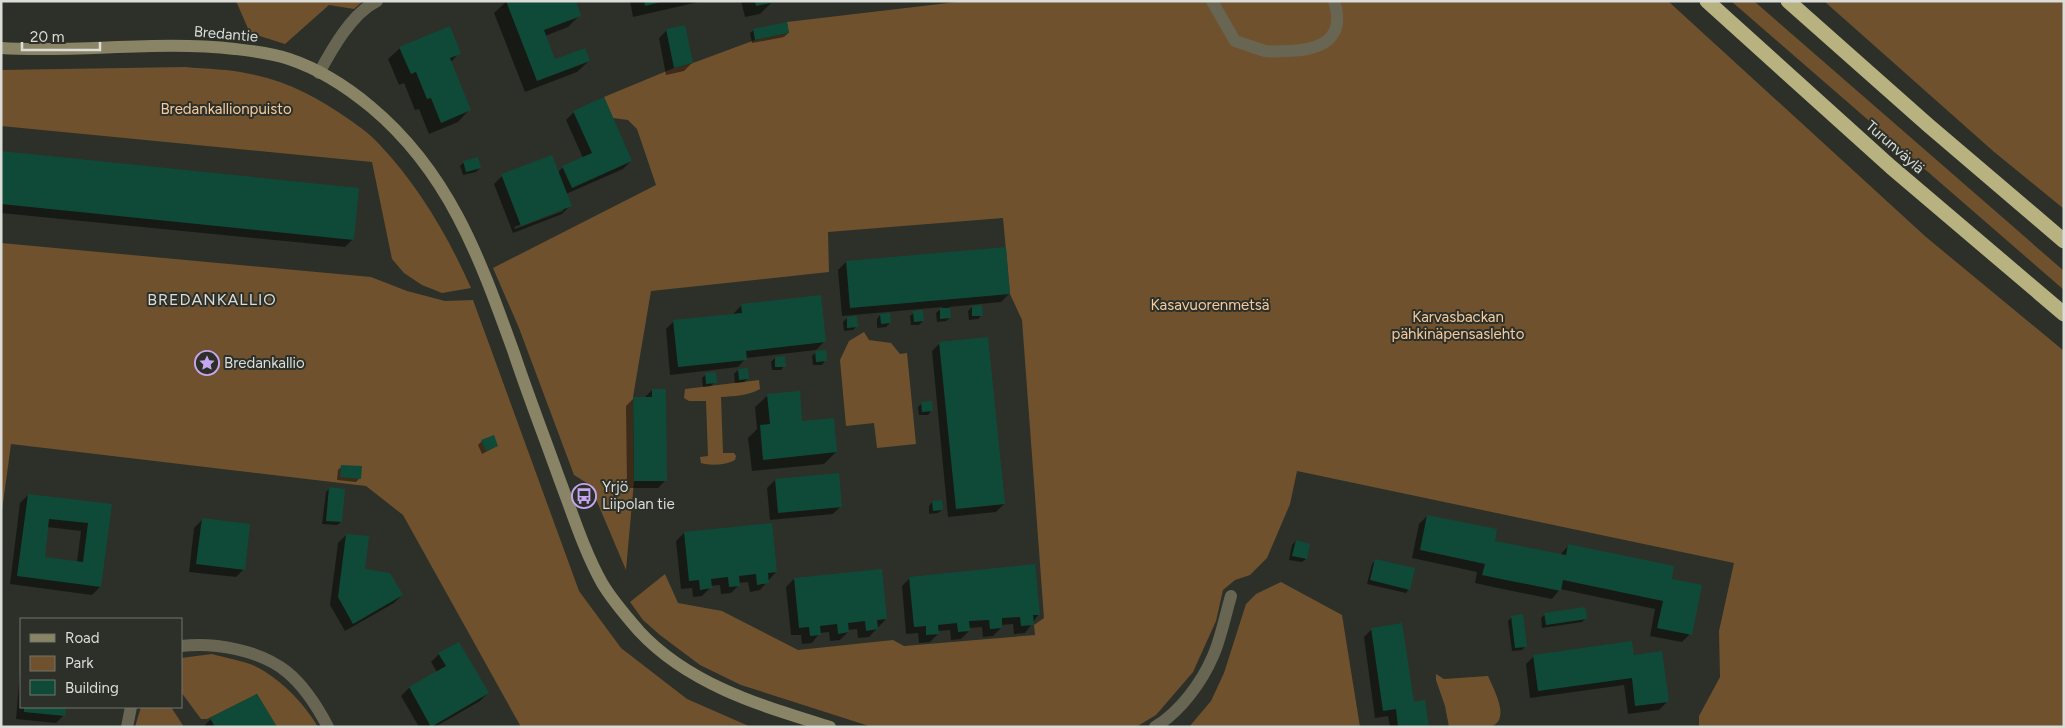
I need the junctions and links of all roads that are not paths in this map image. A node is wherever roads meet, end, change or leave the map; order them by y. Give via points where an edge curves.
1 (377, 1) edge
2 (1212, 1) edge
3 (1334, 1) edge
4 (1707, 1) edge
5 (1788, 1) edge
6 (1, 48) edge
7 (319, 73) junction
8 (2064, 241) edge
9 (2064, 314) edge
10 (1230, 596) dead end
11 (182, 646) edge
12 (131, 708) edge
13 (127, 727) edge
14 (328, 727) edge
15 (830, 727) edge
16 (1156, 727) edge

1 - 7 street via 369,5 341,36
2 - 3 street via 1236,41 1266,51 1304,51 1328,42 1335,31 1338,13
4 - 9 highway, Turunväylä via 1891,167
5 - 8 highway
6 - 7 street, Bredantie via 212,46 288,59
7 - 15 street via 351,91 410,144 455,209 490,287 574,518 602,582 614,601 640,632 673,661 706,681 754,702
10 - 16 street via 1214,655 1197,685
11 - 14 street via 228,647 267,660 287,672 316,706
12 - 13 street

